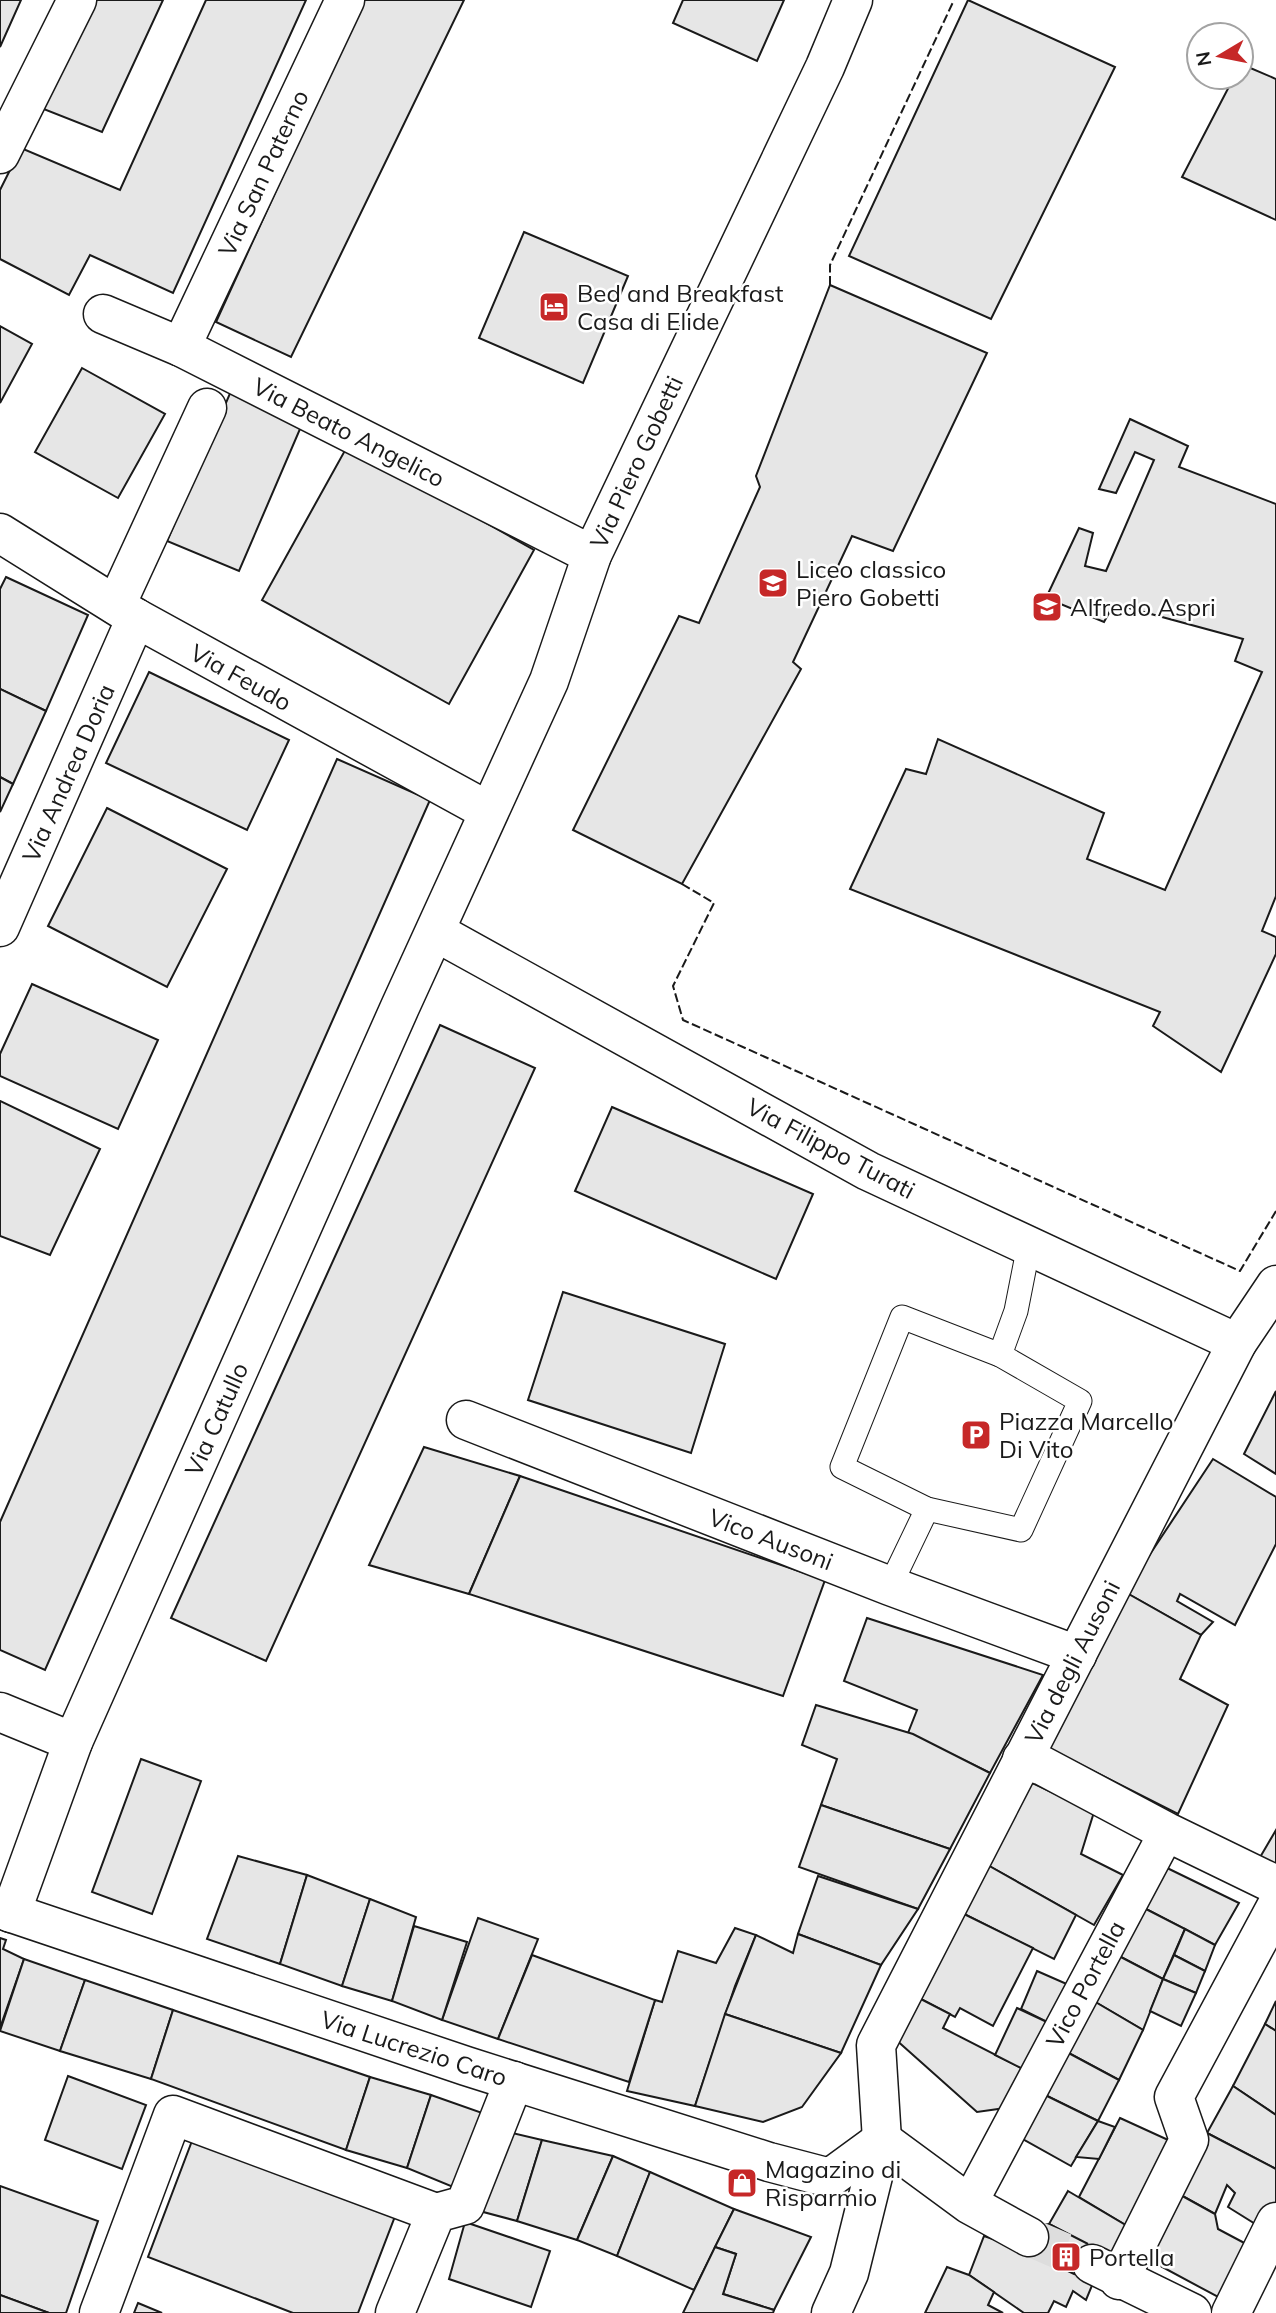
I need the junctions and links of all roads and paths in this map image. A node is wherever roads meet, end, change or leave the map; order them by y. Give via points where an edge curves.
1 (77, 0) edge
2 (345, 0) edge
3 (853, 0) edge
4 (0, 154) edge
5 (103, 314) dead end
6 (181, 347) junction
7 (206, 408) dead end
8 (0, 533) edge
9 (592, 555) junction
10 (126, 612) junction
11 (488, 811) junction
12 (0, 927) edge
13 (436, 932) junction
14 (1028, 1245) junction
15 (1276, 1285) edge
16 (1237, 1343) junction
17 (1000, 1354) junction
18 (466, 1420) dead end
19 (927, 1509) junction
20 (890, 1586) junction
21 (1077, 1655) junction
22 (0, 1712) edge
23 (73, 1742) junction
24 (1022, 1759) junction
25 (1167, 1832) junction
26 (1276, 1885) edge
27 (1276, 1907) edge
28 (5, 1911) edge
29 (514, 2081) junction
30 (882, 2140) junction
31 (969, 2204) junction
32 (436, 2213) junction
33 (1276, 2222) edge
34 (1029, 2237) tunnel mouth
35 (99, 2313) edge
36 (395, 2313) edge
37 (831, 2313) edge
38 (1192, 2313) edge
39 (1231, 2313) edge

1 - 4 street
2 - 6 street, Via San Paterno
3 - 9 street, Via Piero Gobetti
5 - 6 street, Via Beato Angelico
6 - 9 street, Via Beato Angelico
7 - 10 street, Via Andrea Doria
8 - 10 street, Via Feudo
9 - 11 street, Via Piero Gobetti via 549,681
10 - 11 street, Via Feudo
10 - 12 street, Via Andrea Doria
11 - 13 street, Via Piero Gobetti
13 - 14 street, Via Filippo Turati via 867,1171
13 - 23 street, Via Catullo
14 - 16 street, Via Filippo Turati
14 - 17 lane via 1016,1311
15 - 16 street, Via degli Ausoni
16 - 21 street, Via degli Ausoni
17 - 19 lane via 1080,1401 1021,1530
17 - 19 lane via 902,1317 842,1467
18 - 20 street, Vico Ausoni
19 - 20 lane
20 - 21 street, Vico Ausoni
21 - 24 street, Via degli Ausoni
22 - 23 street
23 - 28 street, Via Catullo
24 - 25 street
24 - 30 street, Via degli Ausoni via 876,2045
25 - 26 street
25 - 31 street, Vico Portella
27 - 38 street via 1174,2097 1189,2140 1105,2272
28 - 29 street, Via Lucrezio Caro
29 - 30 street, Via Lucrezio Caro via 830,2178
29 - 32 street via 465,2205
30 - 31 street
30 - 37 street via 849,2273
31 - 34 street
32 - 35 street via 173,2115
32 - 36 street
33 - 39 street

